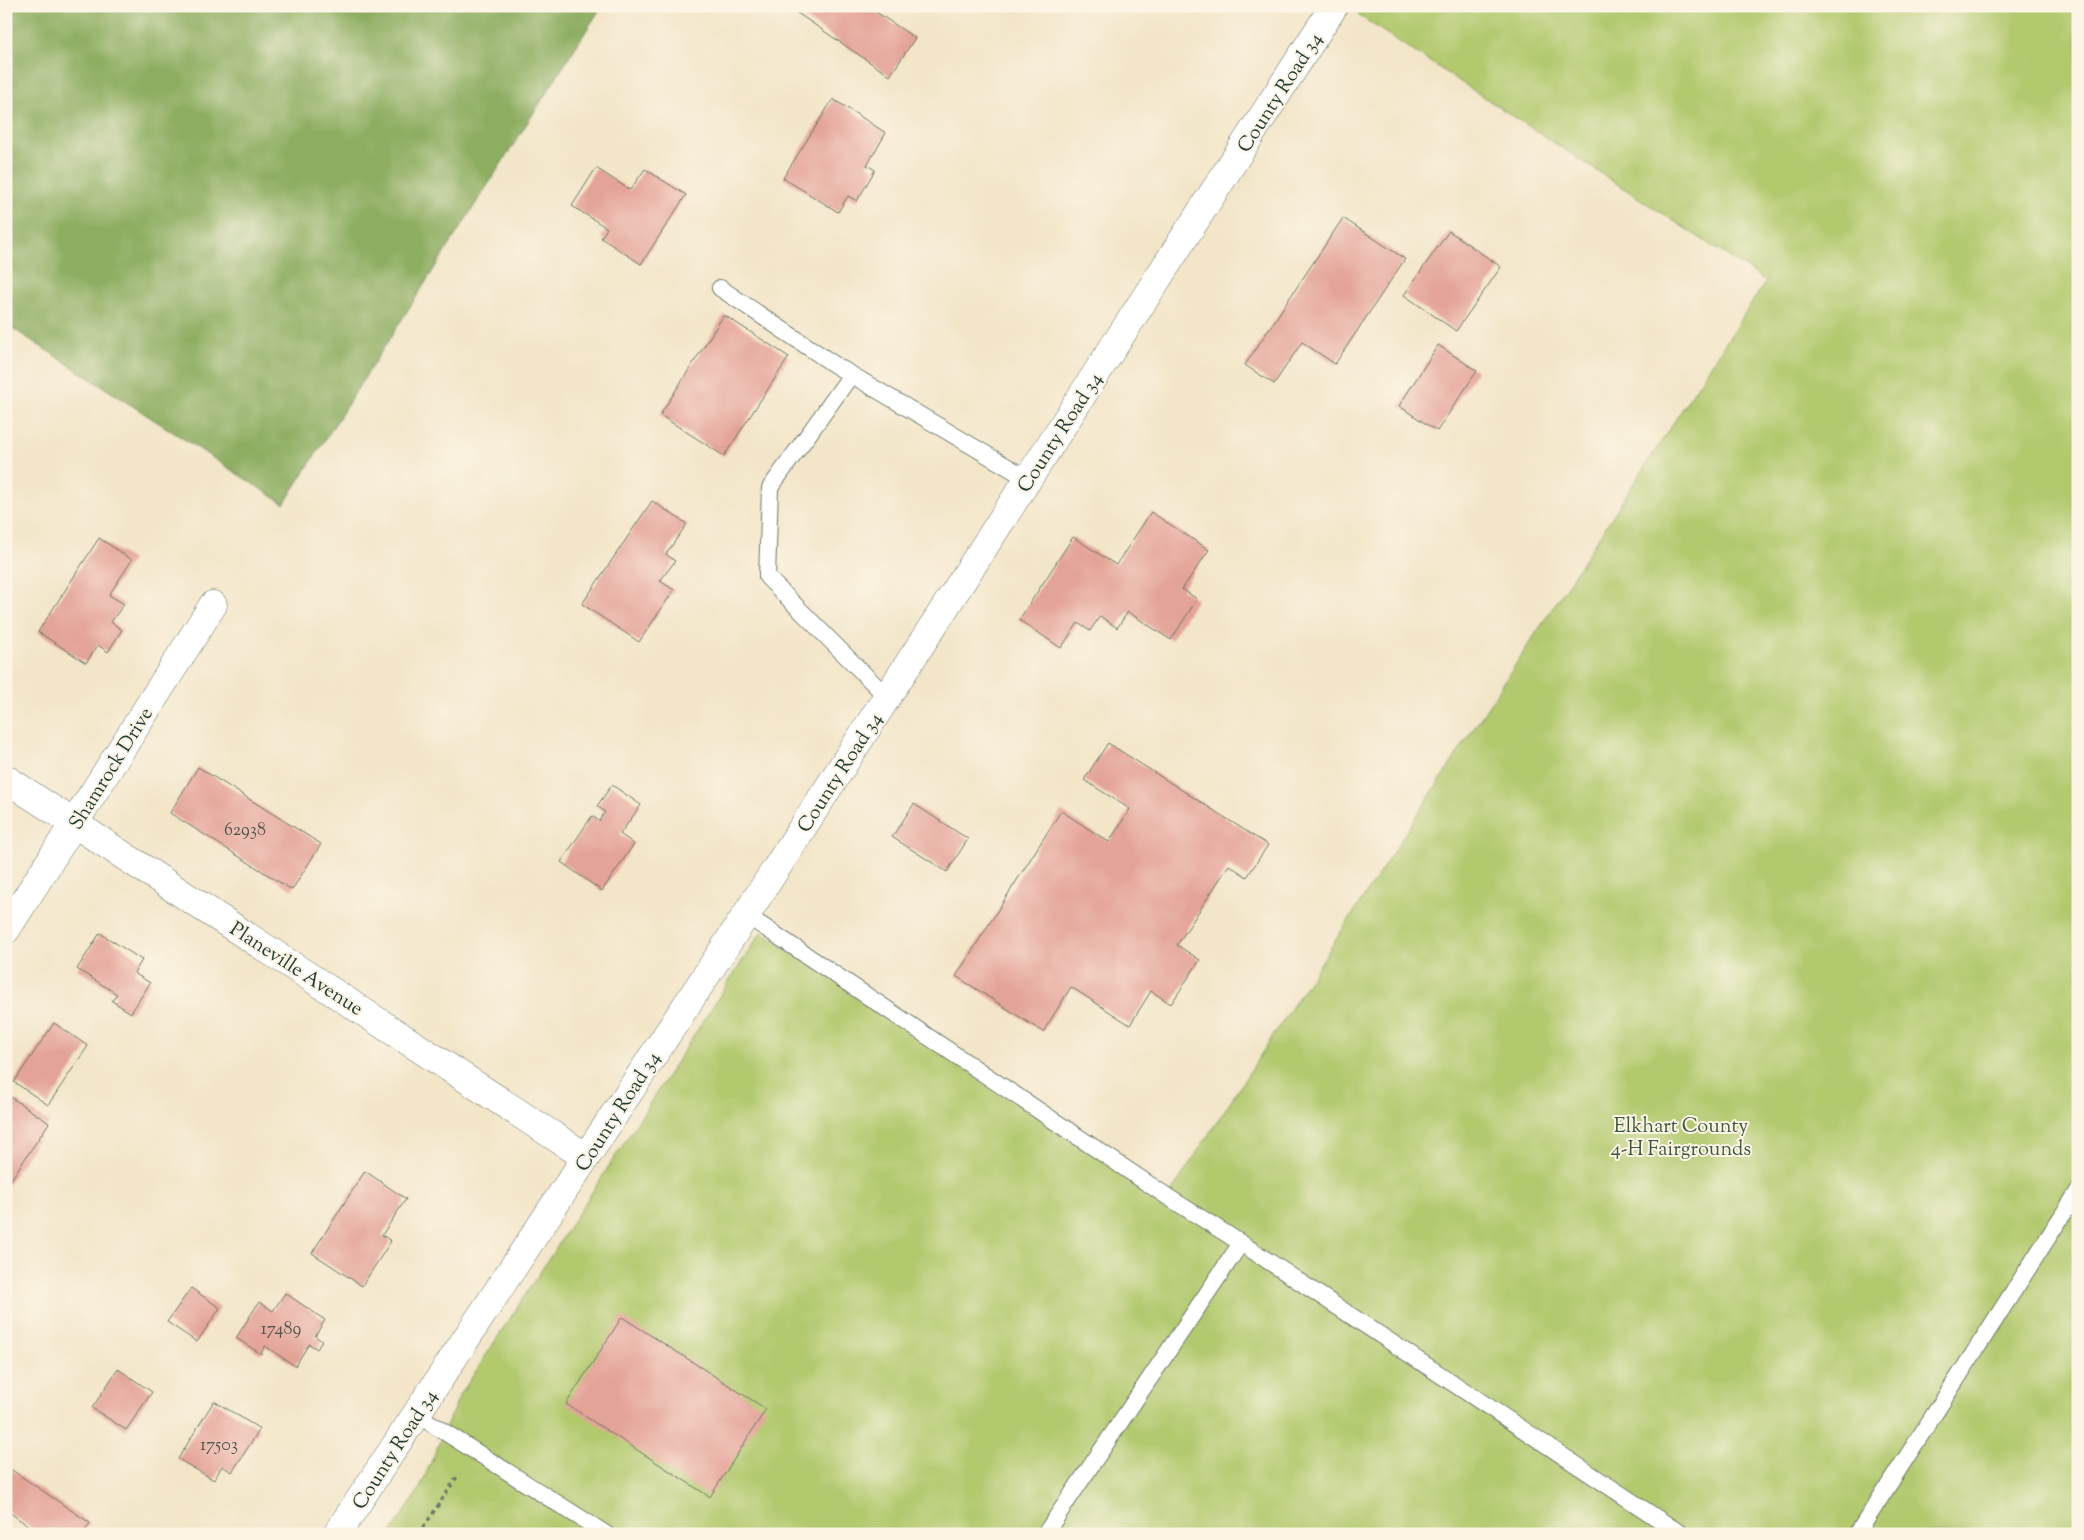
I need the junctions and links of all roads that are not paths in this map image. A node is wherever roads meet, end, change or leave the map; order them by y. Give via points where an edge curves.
1 (1334, 6) edge
2 (720, 288) dead end
3 (851, 375) junction
4 (1028, 480) junction
5 (213, 605) dead end
6 (887, 697) junction
7 (6, 780) edge
8 (75, 823) junction
9 (746, 915) junction
10 (6, 930) edge
11 (586, 1157) junction
12 (2078, 1191) edge
13 (1242, 1243) junction
14 (416, 1414) junction
15 (338, 1534) edge
16 (606, 1534) edge
17 (1045, 1534) edge
18 (1681, 1534) edge
19 (1857, 1534) edge

1 - 4 street, County Road 34
2 - 3 lane
3 - 4 lane
3 - 6 lane via 770,488 767,576
4 - 6 street, County Road 34
5 - 8 street, Shamrock Drive
6 - 9 street, County Road 34
7 - 8 street, Planeville Avenue
8 - 10 street, Shamrock Drive
8 - 11 street, Planeville Avenue
9 - 11 street, County Road 34
9 - 13 lane
11 - 14 street, County Road 34
12 - 19 lane
13 - 17 lane
13 - 18 lane
14 - 15 street, County Road 34
14 - 16 lane

